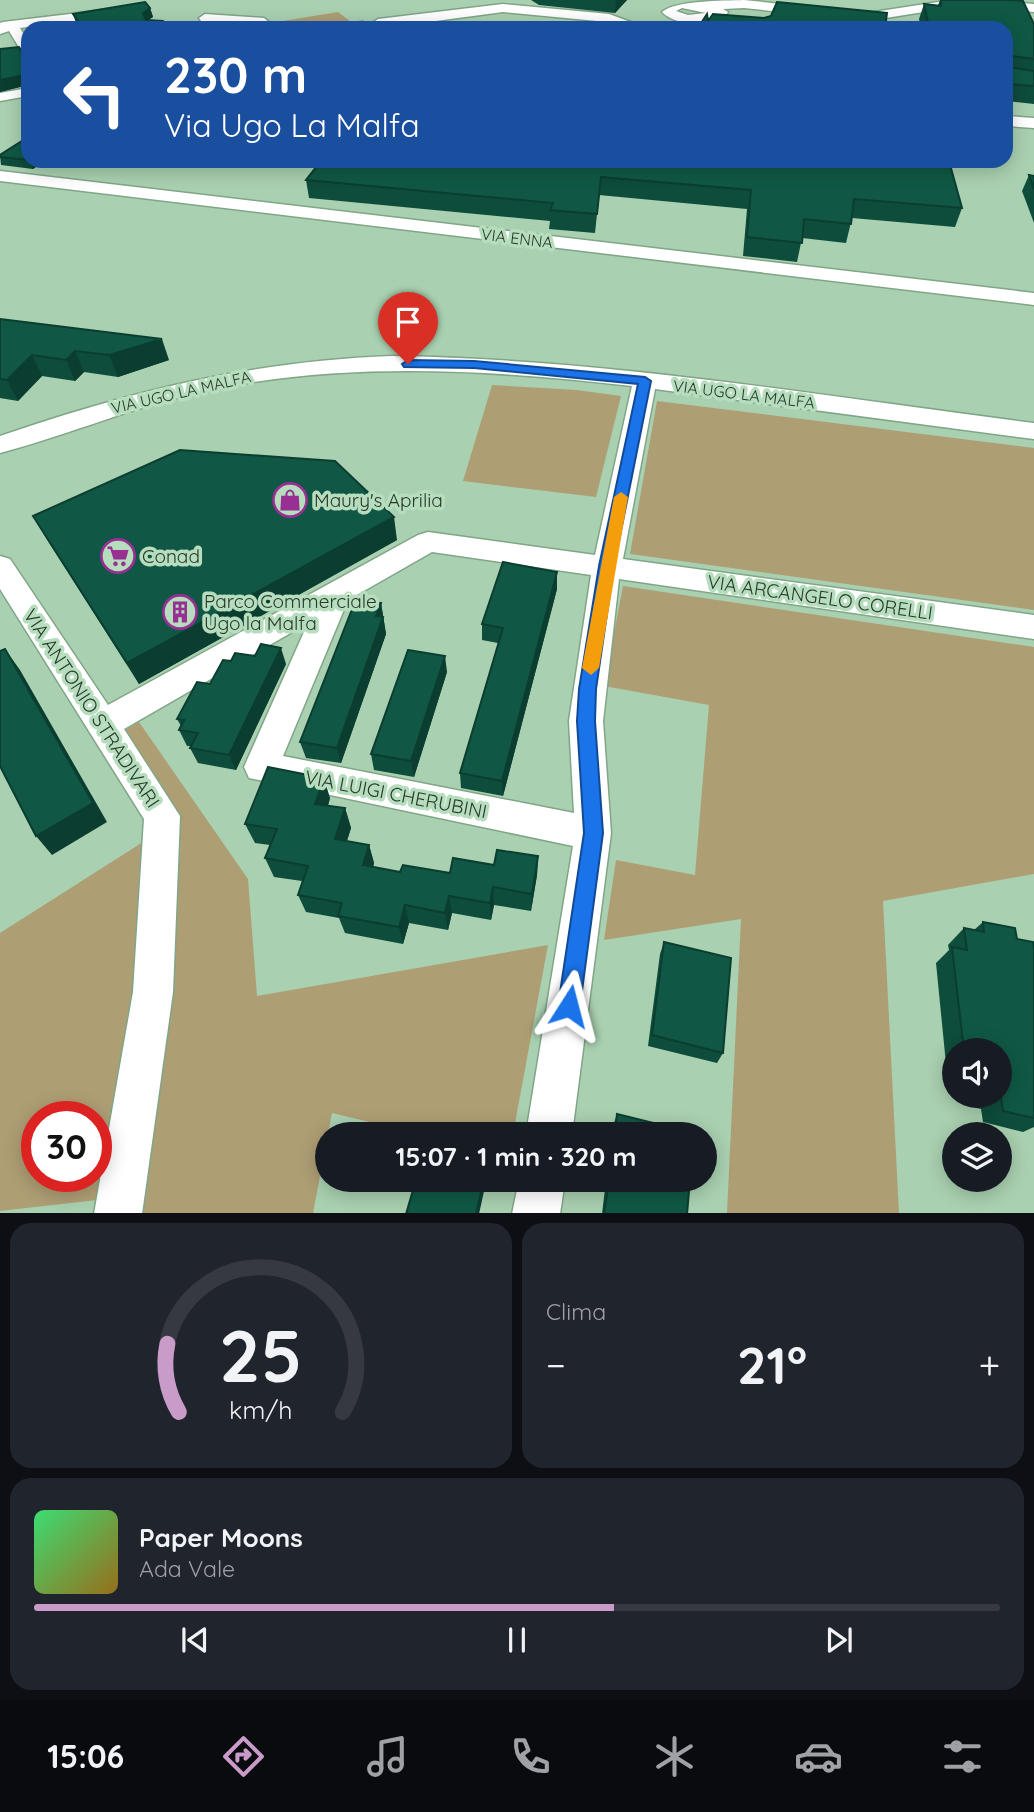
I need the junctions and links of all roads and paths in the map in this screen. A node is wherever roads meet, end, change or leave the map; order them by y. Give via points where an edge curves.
1 (792, 0) edge
2 (928, 0) edge
3 (954, 1) edge
4 (764, 5) edge
5 (701, 6) junction
6 (1034, 9) edge
7 (106, 12) edge
8 (800, 12) junction
9 (654, 15) edge
10 (712, 15) junction
11 (205, 18) dead end
12 (423, 19) junction
13 (55, 21) edge
14 (249, 21) edge
15 (408, 21) edge
16 (426, 21) edge
17 (621, 21) edge
18 (631, 21) edge
19 (21, 93) edge
20 (0, 97) edge
21 (1013, 122) edge
22 (1034, 123) edge
23 (0, 176) edge
24 (1034, 299) edge
25 (645, 381) junction
26 (1034, 430) edge
27 (1, 445) edge
28 (0, 566) edge
29 (607, 566) junction
30 (336, 594) junction
31 (1034, 628) edge
32 (103, 724) junction
33 (593, 833) junction
34 (551, 1122) edge
35 (540, 1192) edge
36 (118, 1213) edge
37 (536, 1213) edge

1 - 4 street
1 - 8 street via 786,5
2 - 3 street
3 - 6 street
3 - 8 street via 867,17
4 - 5 street
4 - 8 street
4 - 10 street
5 - 9 street
5 - 10 street via 712,10
7 - 13 street
9 - 10 street
9 - 12 street via 503,8
9 - 17 street
9 - 18 street
11 - 14 street
12 - 15 street
12 - 16 street
19 - 20 street
21 - 22 street
23 - 24 street, VIA ENNA
25 - 26 street, VIA UGO LA MALFA
25 - 27 street, VIA UGO LA MALFA via 474,364 310,368 240,376 156,395
25 - 29 street
28 - 32 street, VIA ANTONIO STRADIVARI
29 - 30 street via 428,542
29 - 31 street, VIA ARCANGELO CORELLI
29 - 33 street via 586,705
30 - 32 street
30 - 33 street, VIA LUIGI CHERUBINI via 261,766
32 - 36 street, VIA ANTONIO STRADIVARI via 162,816 153,992
33 - 34 street
35 - 37 street

